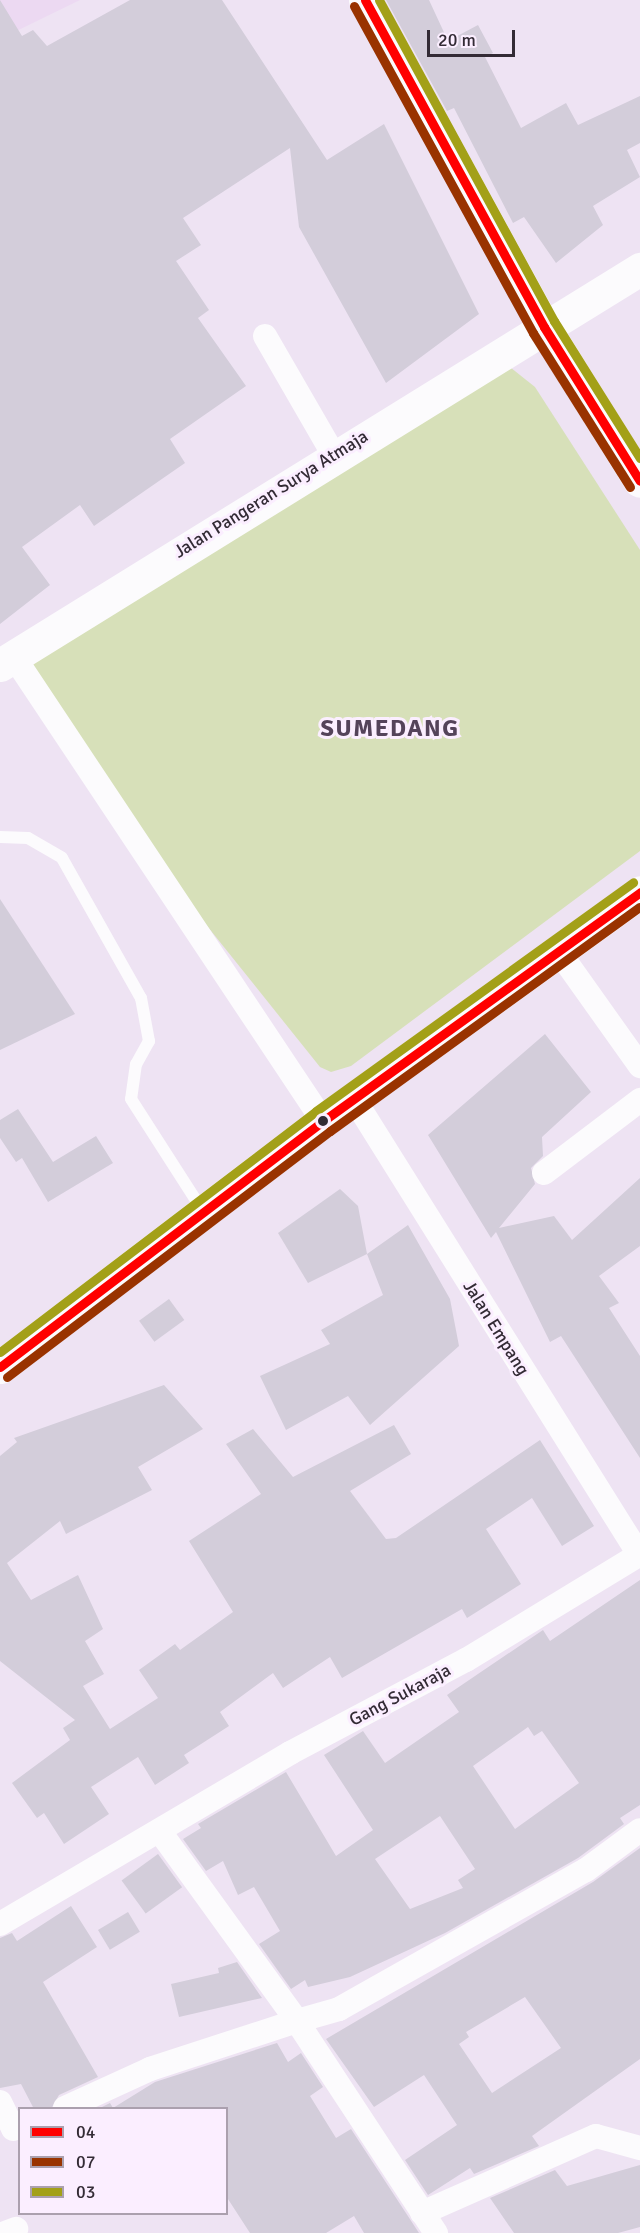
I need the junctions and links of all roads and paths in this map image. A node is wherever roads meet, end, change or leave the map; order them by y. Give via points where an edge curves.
1 (365, 0) edge
2 (640, 269) edge
3 (544, 327) junction
4 (265, 336) dead end
5 (333, 454) junction
6 (640, 481) edge
7 (7, 662) edge
8 (0, 837) edge
9 (640, 892) edge
10 (559, 952) junction
11 (640, 1066) edge
12 (354, 1099) junction
13 (639, 1106) edge
14 (323, 1121) junction
15 (544, 1173) dead end
16 (205, 1215) junction
17 (0, 1367) edge
18 (639, 1556) edge
19 (640, 1830) edge
20 (160, 1832) junction
21 (0, 1924) edge
22 (297, 2021) junction
23 (0, 2102) edge
24 (69, 2107) edge
25 (11, 2130) edge
26 (640, 2148) edge
27 (422, 2213) junction
28 (436, 2233) edge

1 - 3 main road
2 - 3 main road, Jalan Pangeran Surya Atmaja
3 - 5 main road, Jalan Pangeran Surya Atmaja
3 - 6 main road
4 - 5 street
5 - 7 main road, Jalan Pangeran Surya Atmaja
7 - 14 street
8 - 16 lane via 47,844 85,895 149,1023 131,1099
9 - 10 main road
10 - 11 street
10 - 12 main road
12 - 14 main road
12 - 18 street, Jalan Empang
13 - 15 street
14 - 16 main road
16 - 17 main road
18 - 20 street, Gang Sukaraja via 466,1660 290,1753
19 - 22 street via 586,1870 339,2009
20 - 21 street, Gang Sukaraja
20 - 22 street
22 - 24 street via 150,2069
22 - 27 street
23 - 25 street
26 - 27 street via 596,2136
27 - 28 street

